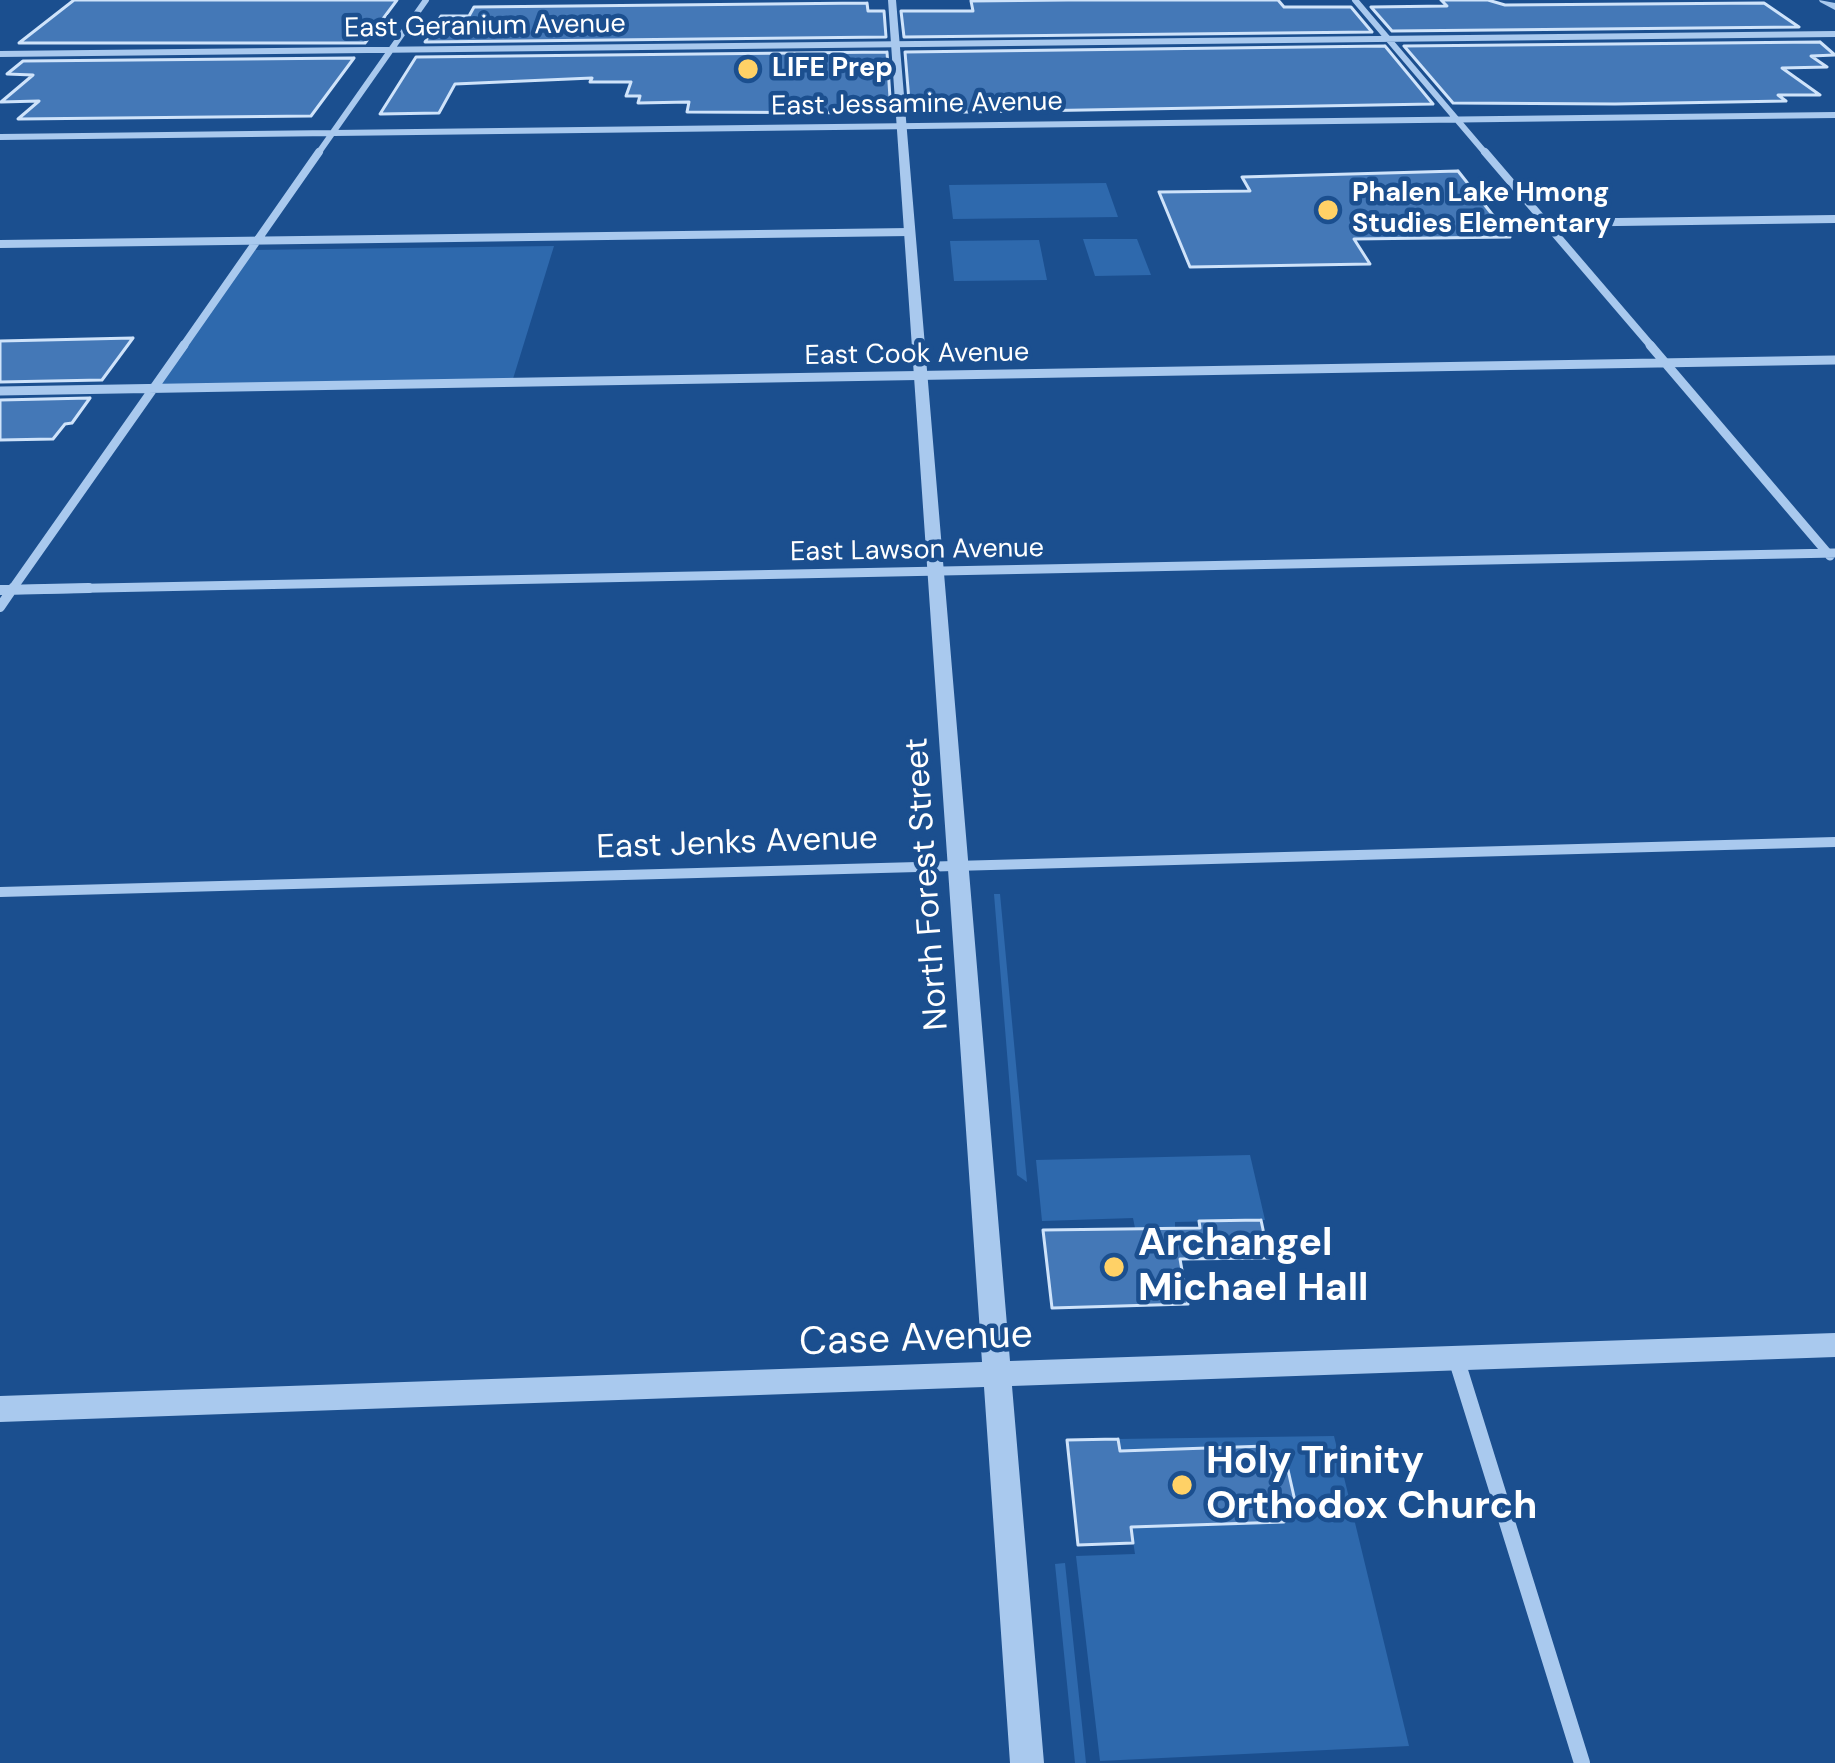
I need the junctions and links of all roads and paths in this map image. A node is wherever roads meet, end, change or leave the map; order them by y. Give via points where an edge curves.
1 (426, 0) edge
2 (892, 0) edge
3 (1355, 0) edge
4 (1823, 0) edge
5 (1835, 7) edge
6 (1835, 34) edge
7 (1388, 39) junction
8 (895, 44) junction
9 (392, 50) junction
10 (0, 54) edge
11 (1835, 115) edge
12 (1456, 119) junction
13 (902, 126) junction
14 (332, 133) junction
15 (0, 137) edge
16 (1835, 219) edge
17 (1545, 223) junction
18 (910, 232) junction
19 (257, 241) junction
20 (0, 244) edge
21 (1835, 360) edge
22 (1665, 363) junction
23 (922, 376) junction
24 (153, 388) junction
25 (0, 391) edge
26 (1833, 556) edge
27 (937, 572) junction
28 (6, 590) edge
29 (0, 607) edge
30 (1835, 842) edge
31 (961, 864) junction
32 (0, 892) edge
33 (1835, 1345) edge
34 (1456, 1358) junction
35 (996, 1377) junction
36 (0, 1409) edge
37 (1027, 1763) edge
38 (1582, 1763) edge

1 - 9 street
2 - 8 street, North Forest Street
3 - 7 street
4 - 5 street
6 - 7 street, East Geranium Avenue
7 - 8 street, East Geranium Avenue
7 - 12 street
8 - 9 street, East Geranium Avenue
8 - 13 street, North Forest Street
9 - 10 street, East Geranium Avenue
9 - 14 street
11 - 12 street, East Jessamine Avenue
12 - 13 street, East Jessamine Avenue
12 - 17 street
13 - 14 street, East Jessamine Avenue
13 - 18 street, North Forest Street
14 - 15 street, East Jessamine Avenue
14 - 19 street
16 - 17 street
17 - 22 street
18 - 19 street
18 - 23 street, North Forest Street
19 - 20 street
19 - 24 street
21 - 22 street, East Cook Avenue
22 - 23 street, East Cook Avenue
22 - 26 street
23 - 24 street, East Cook Avenue
23 - 27 street, North Forest Street
24 - 25 street, East Cook Avenue
24 - 28 street
26 - 27 street, East Lawson Avenue
27 - 28 street, East Lawson Avenue
27 - 31 street, North Forest Street
28 - 29 street
30 - 31 street, East Jenks Avenue
31 - 32 street, East Jenks Avenue
31 - 35 street, North Forest Street
33 - 34 street, Case Avenue
34 - 35 street, Case Avenue
34 - 38 street
35 - 36 street, Case Avenue
35 - 37 street, North Forest Street

